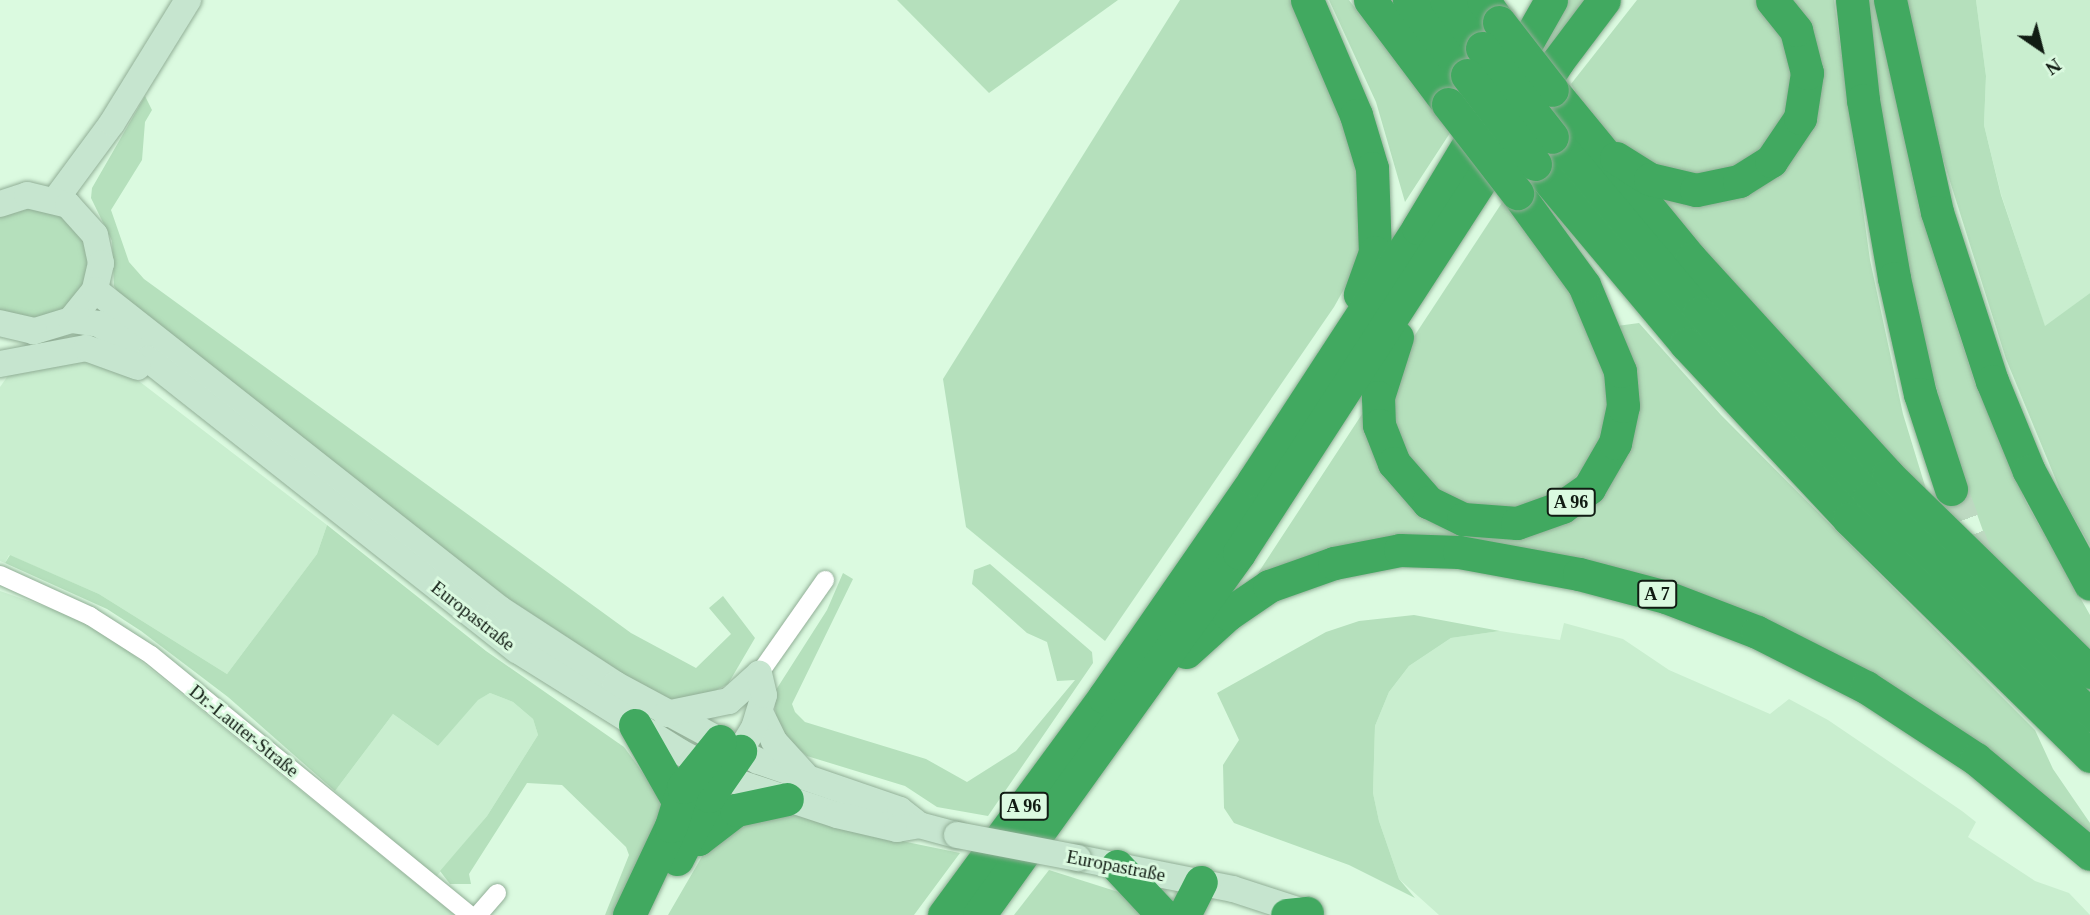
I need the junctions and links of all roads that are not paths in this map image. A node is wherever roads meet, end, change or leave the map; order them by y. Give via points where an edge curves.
1 (188, 0) edge
2 (1307, 0) edge
3 (1370, 0) edge
4 (1409, 0) edge
5 (1446, 0) edge
6 (1551, 0) edge
7 (1604, 0) edge
8 (1772, 0) edge
9 (1852, 0) edge
10 (1890, 0) edge
11 (1483, 36) edge
12 (112, 123) junction
13 (1551, 137) junction
14 (1594, 145) junction
15 (56, 199) junction
16 (0, 204) edge
17 (78, 212) junction
18 (1420, 278) junction
19 (96, 290) junction
20 (71, 320) junction
21 (10, 327) edge
22 (0, 347) edge
23 (0, 364) edge
24 (1313, 390) junction
25 (192, 395) junction
26 (1951, 489) tunnel mouth
27 (0, 575) edge
28 (825, 580) dead end
29 (2090, 584) edge
30 (1169, 645) junction
31 (2090, 672) edge
32 (759, 674) junction
33 (1116, 704) junction
34 (760, 712) junction
35 (666, 714) junction
36 (2090, 715) edge
37 (635, 725) junction
38 (2090, 756) edge
39 (721, 757) junction
40 (797, 789) junction
41 (678, 801) junction
42 (687, 839) junction
43 (2090, 854) edge
44 (1117, 866) junction
45 (1201, 882) junction
46 (497, 893) dead end
47 (1302, 914) edge
48 (470, 915) edge
49 (478, 915) edge
50 (629, 915) edge
51 (650, 915) edge
52 (944, 915) edge
53 (979, 915) edge
54 (1163, 915) edge
55 (1184, 915) edge
56 (1201, 915) edge

1 - 12 main road
2 - 24 highway via 1356,115 1372,169 1377,225 1367,279
3 - 18 highway, A 96, bridge via 1584,285 1620,371 1622,405 1615,443 1589,488 1575,499 1517,523 1463,519 1428,502 1394,463 1379,425 1378,397 1383,372
4 - 11 highway
5 - 11 highway
6 - 24 highway via 1451,176
7 - 18 highway, A 96 via 1558,61
8 - 14 highway via 1796,30 1807,84 1796,126 1762,169 1721,187 1683,189 1650,179
9 - 26 highway via 1863,100 1894,278 1920,394
10 - 29 highway via 1914,124 1974,329 2029,471
11 - 13 highway, bridge
11 - 13 highway, bridge
12 - 15 main road
12 - 17 main road
13 - 14 highway
13 - 36 highway via 1699,313 1869,498
13 - 38 highway via 1686,344 1849,519
14 - 31 highway via 1690,259 1888,475
15 - 16 main road via 27,195
15 - 17 main road
17 - 19 main road via 100,248
18 - 30 highway, A 96
19 - 20 main road
19 - 35 main road, Europastraße via 500,609
20 - 21 main road via 47,330
20 - 25 main road, Europastraße via 100,324
21 - 22 main road
23 - 25 main road via 86,348 133,363 162,384
24 - 30 highway
25 - 37 main road, Europastraße via 517,650
27 - 48 street, Dr.-Lauter-Straße via 90,615 151,655
28 - 32 street
30 - 33 highway
30 - 43 highway, A 7 via 1269,586 1334,563 1400,550 1459,552 1579,574 1666,597 1757,632 1866,687 1976,759
32 - 34 main road via 765,695
32 - 35 main road via 729,701
32 - 39 main road
33 - 52 highway, A 96
33 - 53 highway, A 96
34 - 39 main road
34 - 40 main road via 774,741 799,764
35 - 39 main road, Europastraße
37 - 39 main road, Europastraße
37 - 41 highway
39 - 40 main road, Europastraße
39 - 41 highway
39 - 42 highway
40 - 42 highway via 736,810 698,839
40 - 44 main road, Europastraße, bridge via 897,829 919,825
41 - 50 highway
42 - 51 highway
44 - 45 main road, Europastraße
44 - 54 highway
45 - 47 main road, Europastraße
45 - 55 highway
45 - 56 highway
46 - 49 street

